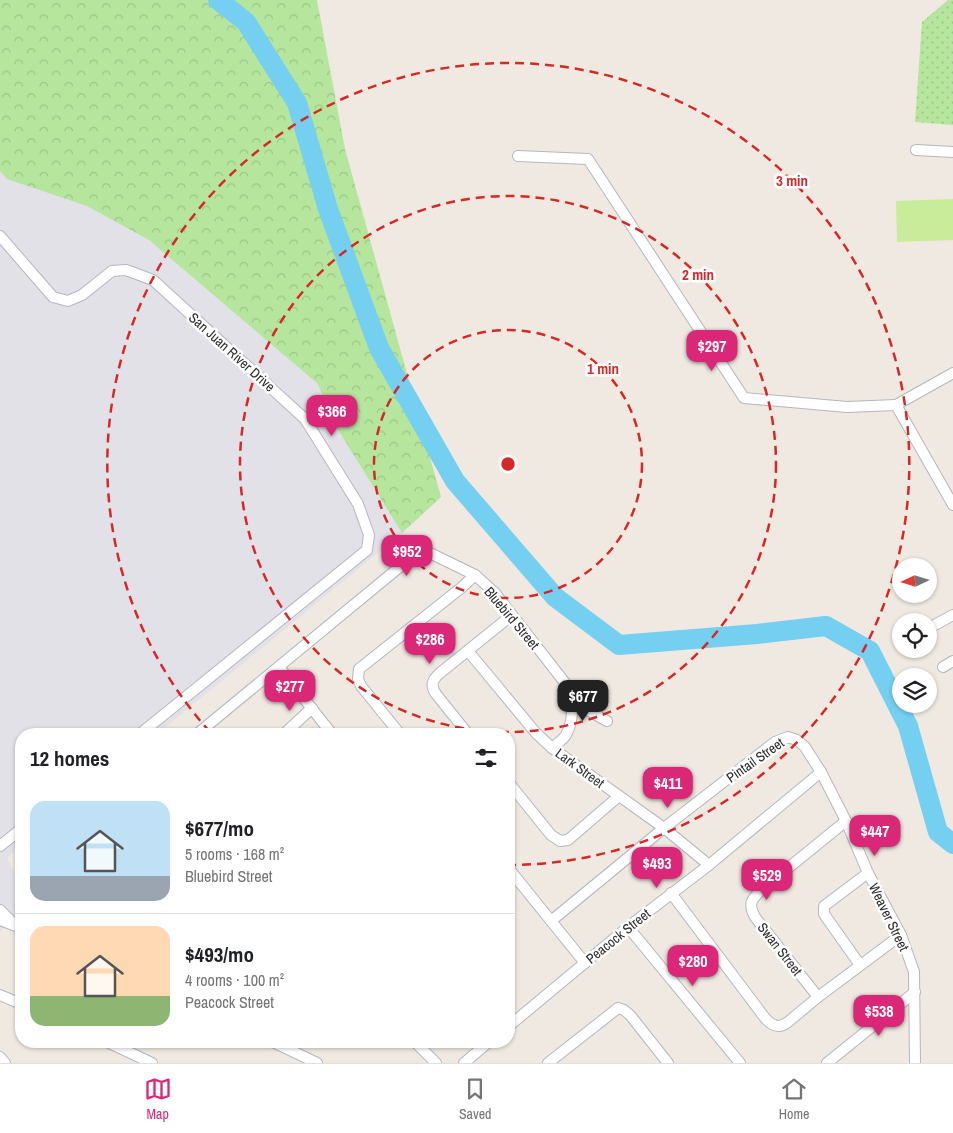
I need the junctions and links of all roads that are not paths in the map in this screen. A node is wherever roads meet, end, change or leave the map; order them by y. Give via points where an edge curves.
1 (916, 150) dead end
2 (953, 152) edge
3 (518, 156) dead end
4 (0, 236) edge
5 (953, 373) edge
6 (896, 405) junction
7 (953, 505) edge
8 (475, 575) junction
9 (512, 615) junction
10 (953, 615) edge
11 (937, 624) edge
12 (468, 651) junction
13 (953, 661) edge
14 (279, 667) junction
15 (943, 667) dead end
16 (573, 702) junction
17 (312, 708) junction
18 (607, 721) dead end
19 (147, 728) edge
20 (205, 728) edge
21 (290, 728) edge
22 (327, 728) edge
23 (395, 728) edge
24 (463, 728) edge
25 (797, 740) joint
26 (552, 748) junction
27 (821, 772) junction
28 (515, 791) edge
29 (619, 796) junction
30 (846, 821) junction
31 (664, 828) junction
32 (15, 834) edge
33 (0, 846) edge
34 (709, 865) junction
35 (868, 873) junction
36 (515, 876) edge
37 (671, 893) junction
38 (0, 910) edge
39 (0, 920) edge
40 (551, 921) junction
41 (15, 924) edge
42 (15, 925) edge
43 (628, 927) junction
44 (901, 935) junction
45 (585, 963) junction
46 (860, 965) junction
47 (915, 992) junction
48 (0, 995) edge
49 (818, 997) junction
50 (15, 1001) edge
51 (515, 1021) edge
52 (120, 1048) edge
53 (292, 1048) edge
54 (421, 1048) edge
55 (482, 1048) edge
56 (0, 1057) edge
57 (5, 1063) edge
58 (152, 1063) edge
59 (317, 1063) edge
60 (436, 1063) edge
61 (464, 1063) edge
62 (548, 1063) edge
63 (668, 1063) edge
64 (740, 1063) edge
65 (827, 1063) edge
66 (914, 1063) edge

1 - 2 street
3 - 6 street via 588,159 744,398 847,407
4 - 19 street, San Juan River Drive via 52,297 68,301 82,295 112,271 126,270 153,280 305,419 358,504 370,535 368,550
5 - 6 street
6 - 7 street
8 - 9 street, Bluebird Street
8 - 14 street, Bluebird Street via 432,554 422,552 413,556
8 - 23 street via 359,669 361,686
9 - 12 street
9 - 16 street, Bluebird Street via 569,688
10 - 11 street
12 - 24 street via 434,678 432,684 436,694
12 - 26 street, Lark Street
13 - 15 street
14 - 17 street
14 - 20 street, Bluebird Street
16 - 18 street
16 - 26 street via 566,736
17 - 21 street
17 - 22 street
25 - 27 street, Weaver Street
25 - 31 street, Pintail Street via 788,737 775,742
26 - 29 street, Lark Street
27 - 30 street, Weaver Street
27 - 34 street, Peacock Street
28 - 29 street via 551,836 560,841 568,840
29 - 31 street, Lark Street
30 - 35 street, Weaver Street
30 - 49 street, Swan Street via 761,890 750,903 755,917
31 - 34 street, Lark Street
31 - 40 street, Pintail Street
32 - 33 street
34 - 37 street, Peacock Street
35 - 44 street, Weaver Street
35 - 46 street via 824,906 824,914
36 - 40 street
37 - 43 street, Peacock Street
37 - 49 street via 769,1023 783,1026
38 - 41 street
39 - 42 street
40 - 45 street
43 - 45 street, Peacock Street
43 - 64 street
44 - 46 street
44 - 47 street, Weaver Street via 914,972
45 - 51 street, Peacock Street
46 - 49 street
47 - 65 street
47 - 66 street, Weaver Street
48 - 50 street
52 - 58 street
53 - 59 street
54 - 60 street
55 - 61 street
56 - 57 street
62 - 63 street via 618,1008 630,1015

